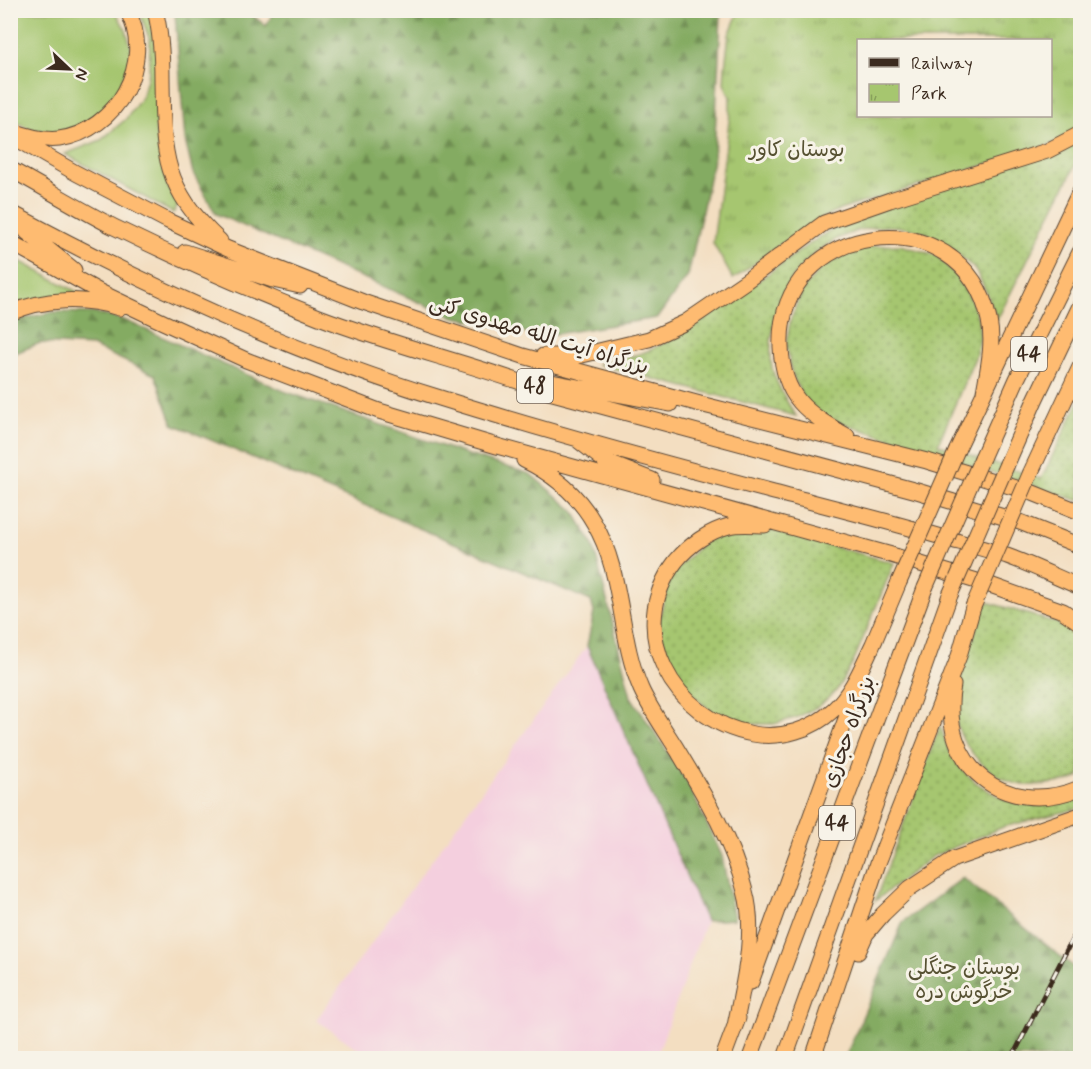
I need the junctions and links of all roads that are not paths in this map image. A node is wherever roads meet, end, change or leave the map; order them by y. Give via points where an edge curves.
1 (127, 10) edge
2 (155, 10) edge
3 (10, 130) edge
4 (1080, 134) edge
5 (10, 135) edge
6 (10, 169) edge
7 (1080, 191) edge
8 (10, 212) edge
9 (138, 237) junction
10 (10, 242) edge
11 (228, 249) junction
12 (1080, 252) edge
13 (100, 292) junction
14 (344, 295) junction
15 (1080, 306) edge
16 (10, 313) edge
17 (164, 322) junction
18 (523, 356) junction
19 (1080, 367) edge
20 (501, 374) junction
21 (1080, 384) edge
22 (984, 392) junction
23 (700, 404) junction
24 (1061, 406) junction
25 (571, 436) junction
26 (863, 445) junction
27 (497, 446) junction
28 (698, 501) junction
29 (1079, 512) edge
30 (783, 524) junction
31 (1080, 546) edge
32 (1080, 587) edge
33 (1080, 623) edge
34 (874, 640) junction
35 (958, 656) junction
36 (1080, 788) edge
37 (1080, 815) edge
38 (735, 1026) junction
39 (826, 1026) junction
40 (723, 1059) edge
41 (750, 1059) edge
42 (784, 1059) edge
43 (813, 1059) edge

1 - 3 highway via 137,43 136,63 131,80 108,115 82,132 56,139
2 - 11 highway via 162,43 163,127 170,170 189,208
4 - 18 highway via 1047,151 824,223 686,322 649,339 578,356
5 - 11 highway, بزرگراه آیت الله مهدوی کنی via 128,201
6 - 9 highway, 48
7 - 22 highway
8 - 13 highway via 28,233
8 - 25 highway, 48 via 97,259 272,337 438,398
9 - 14 highway via 273,280
9 - 20 highway, 48 via 213,274 320,317
10 - 13 highway
11 - 14 highway, بزرگراه آیت الله مهدوی کنی
12 - 41 highway, بزرگراه حجازی / 44, bridge via 1017,379 925,588
13 - 17 highway
14 - 18 highway, بزرگراه آیت الله مهدوی کنی
15 - 42 highway, 44, bridge via 950,596
16 - 17 highway via 48,302 82,300
17 - 27 highway via 309,385
18 - 23 highway, بزرگراه آیت الله مهدوی کنی
19 - 24 highway
20 - 23 highway via 663,404
20 - 31 highway, 48 via 549,392 917,491 1020,522
21 - 24 highway
22 - 26 highway via 991,337 989,320 977,288 956,262 936,248 898,237 868,238 839,248 807,272 790,298 781,335 782,355 791,390 801,405 814,417
22 - 34 highway, bridge
23 - 26 highway, بزرگراه آیت الله مهدوی کنی
24 - 35 highway, bridge via 973,607
25 - 28 highway via 606,462
25 - 32 highway, 48 via 912,528 1006,556
26 - 29 highway, بزرگراه آیت الله مهدوی کنی via 1012,487
27 - 28 highway
27 - 38 highway via 539,467 561,484 585,508 603,538 641,689 717,816 730,847 746,891 749,919 748,950
28 - 30 highway
30 - 33 highway via 982,583 1063,611
30 - 34 highway via 722,528 691,546 669,572 657,601 656,644 666,673 678,689 702,714 725,727 766,736 801,730 833,711 844,698
34 - 38 highway
35 - 36 highway via 950,699 951,724 958,750 975,772 989,783 1020,795 1048,796
35 - 39 highway via 878,863
37 - 39 highway via 954,859 910,888 866,934
38 - 40 highway
39 - 43 highway

